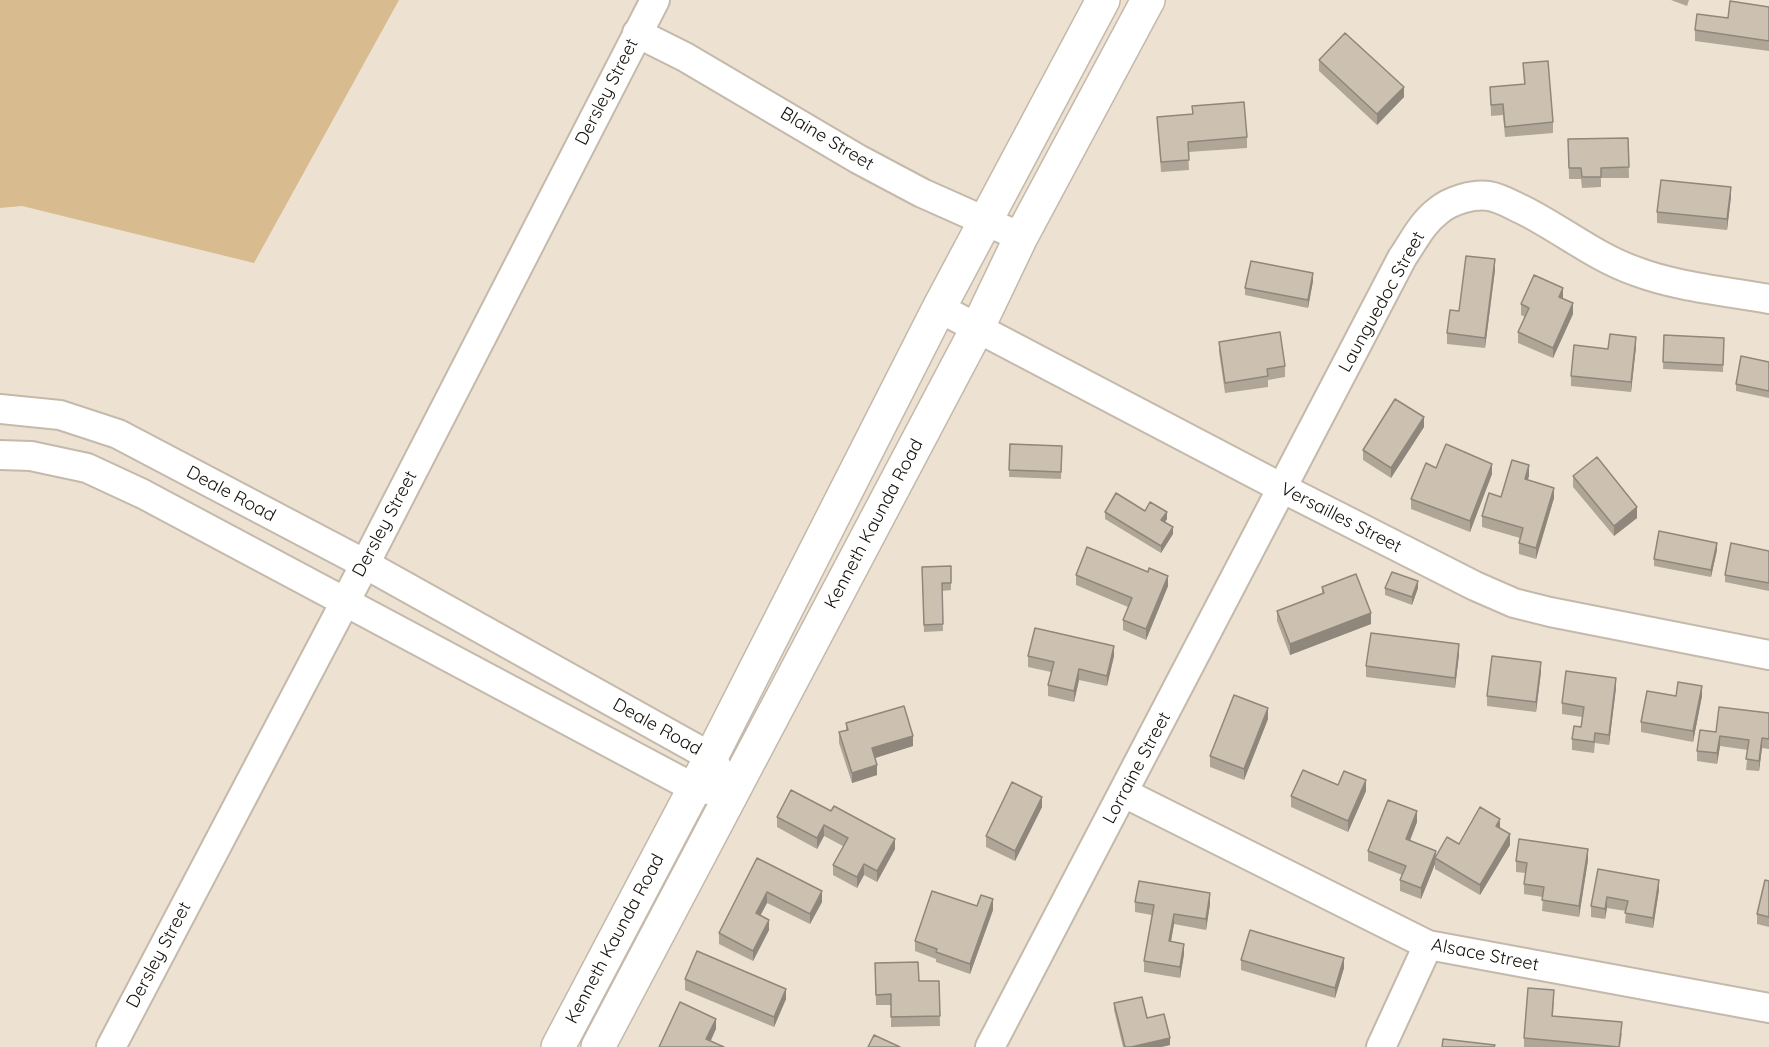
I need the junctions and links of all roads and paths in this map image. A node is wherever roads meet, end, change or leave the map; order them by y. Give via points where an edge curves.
1 (655, 0) edge
2 (1103, 0) edge
3 (1148, 0) edge
4 (637, 33) junction
5 (984, 222) junction
6 (1021, 237) junction
7 (1769, 299) edge
8 (939, 308) junction
9 (978, 327) junction
10 (0, 408) edge
11 (136, 444) junction
12 (0, 455) edge
13 (117, 482) junction
14 (1282, 488) junction
15 (365, 564) junction
16 (344, 600) junction
17 (1769, 655) edge
18 (711, 757) junction
19 (694, 788) junction
20 (732, 793) junction
21 (1124, 793) junction
22 (1428, 945) junction
23 (1769, 1008) edge
24 (111, 1047) edge
25 (558, 1047) edge
26 (598, 1047) edge
27 (990, 1047) edge
28 (1382, 1047) edge

1 - 4 street, Dersley Street
2 - 5 main road, Kenneth Kaunda Road
3 - 6 main road, Kenneth Kaunda Road
4 - 5 street, Blaine Street via 858,159
4 - 15 street, Dersley Street
5 - 6 street, Blaine Street
5 - 8 main road, Kenneth Kaunda Road
6 - 9 main road, Kenneth Kaunda Road
7 - 14 street, Launguedoc Street via 1635,271 1500,199 1475,196 1449,204 1423,225 1402,258
8 - 9 street, Versailles Street
8 - 18 main road, Kenneth Kaunda Road
9 - 14 street, Versailles Street
9 - 20 main road, Kenneth Kaunda Road
10 - 11 street, Deale Road via 60,415
11 - 13 street
11 - 15 street, Deale Road
12 - 13 street, Deale Road via 31,456 87,468
13 - 16 street, Deale Road
14 - 17 street, Versailles Street via 1514,603
14 - 21 street, Lorraine Street
15 - 16 street, Dersley Street
15 - 18 street, Deale Road
16 - 19 street, Deale Road
16 - 24 street, Dersley Street
18 - 19 main road, Kenneth Kaunda Road
18 - 20 street, Deale Road
19 - 20 street, Deale Road
19 - 25 main road, Kenneth Kaunda Road
20 - 26 main road, Kenneth Kaunda Road
21 - 22 street, Alsace Street
21 - 27 street, Lorraine Street
22 - 23 street, Alsace Street
22 - 28 street

